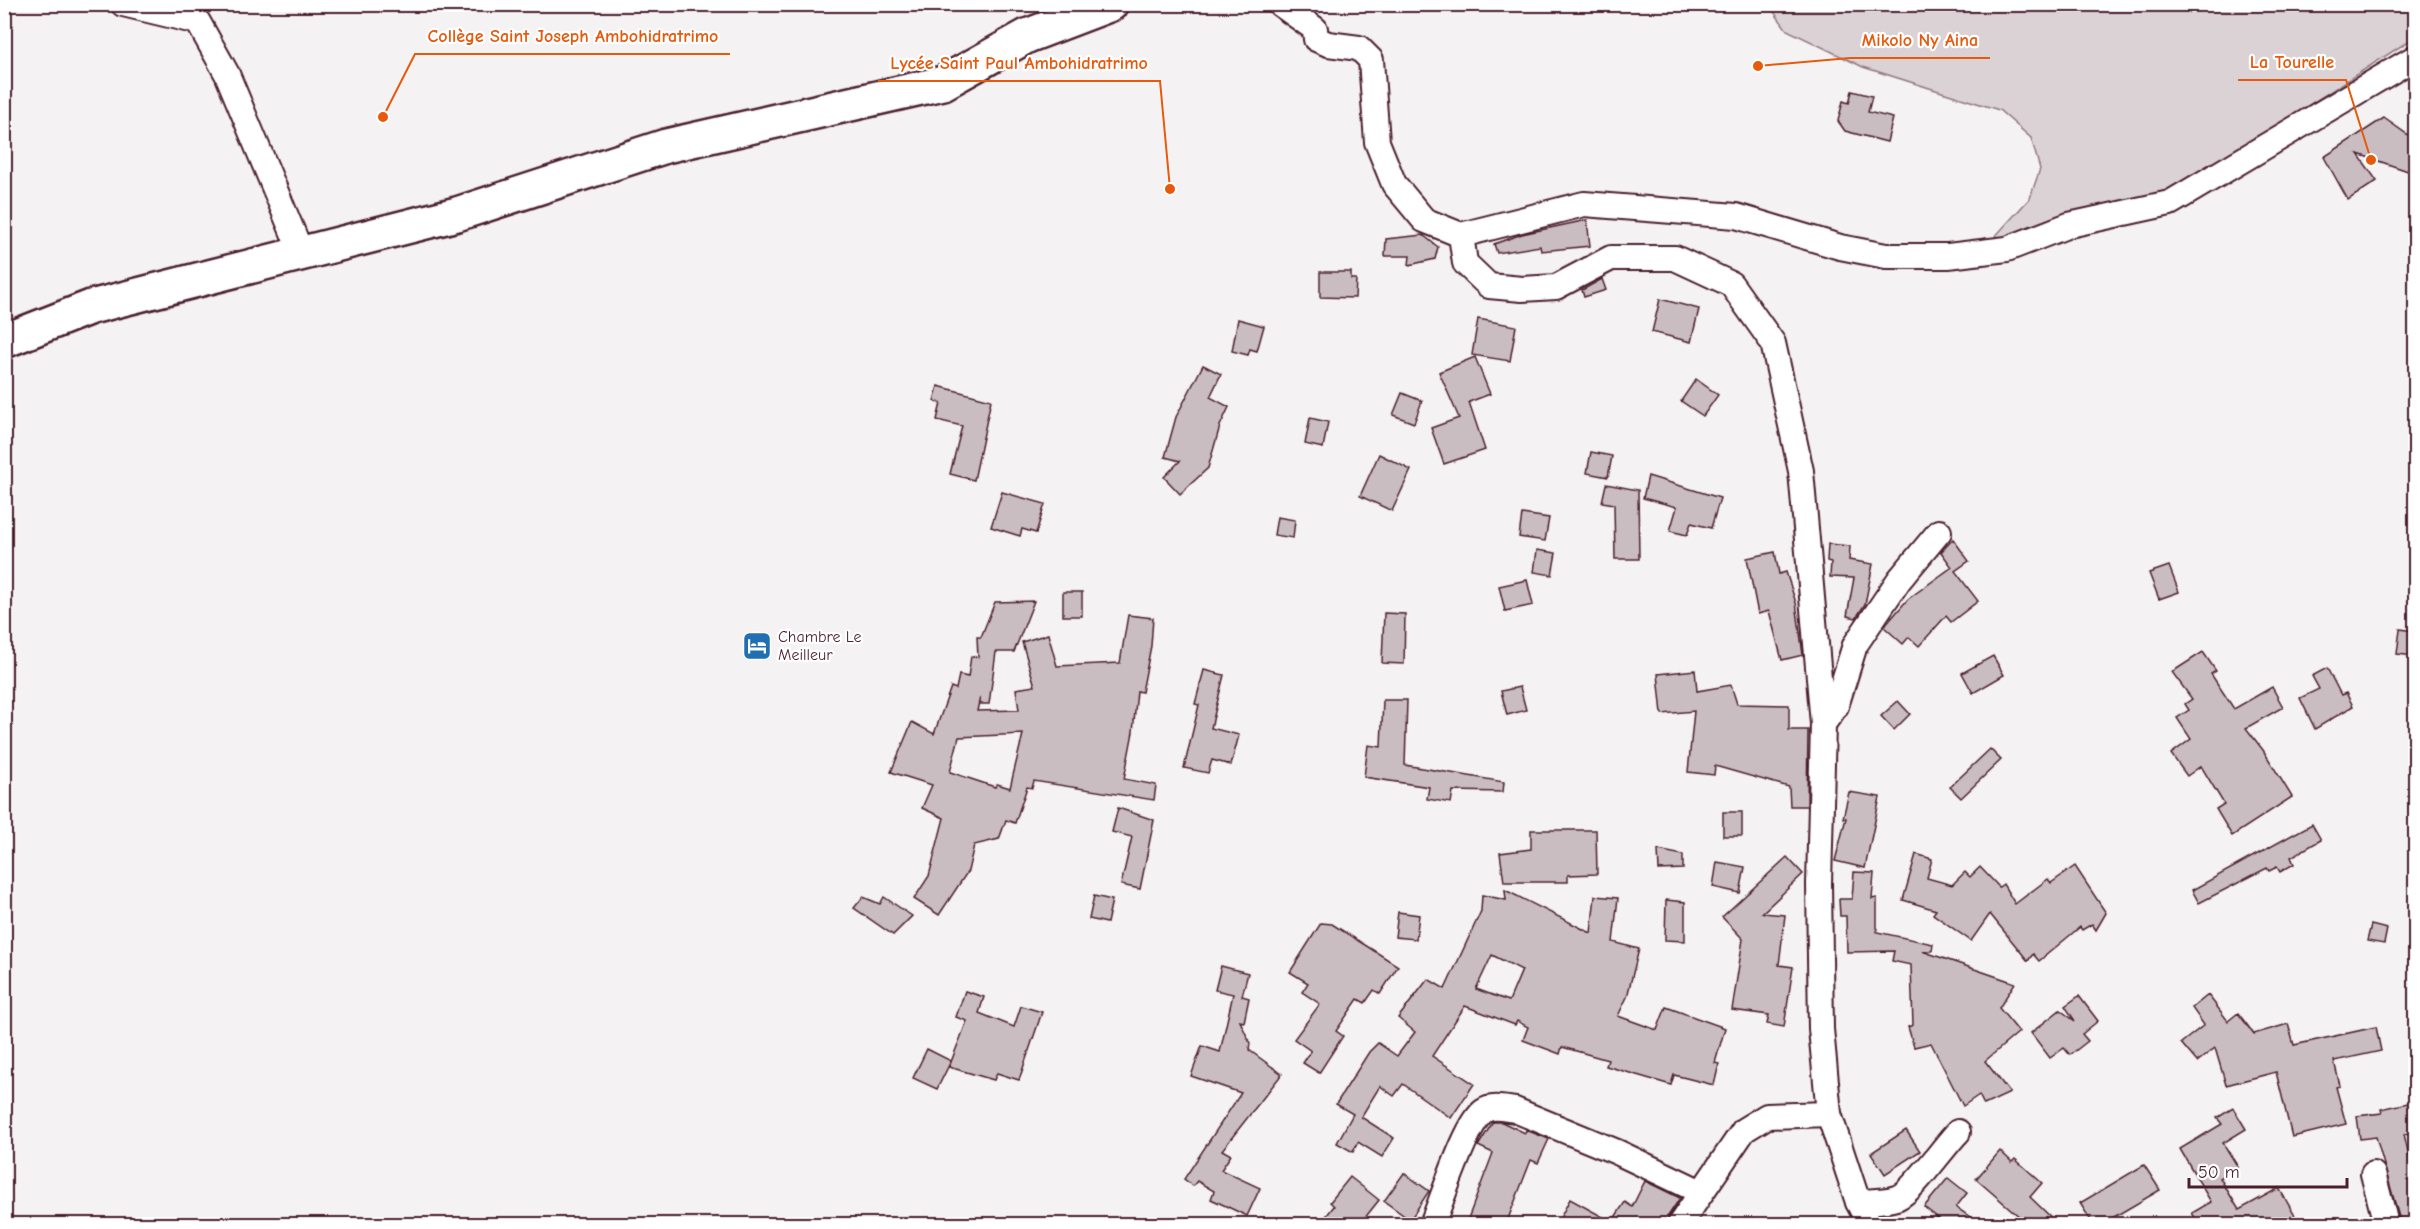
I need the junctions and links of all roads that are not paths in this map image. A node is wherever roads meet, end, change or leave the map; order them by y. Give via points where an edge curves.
1 (123, 4) edge
2 (1280, 4) edge
3 (1092, 8) edge
4 (2415, 57) edge
5 (1461, 235) junction
6 (301, 252) junction
7 (4, 341) edge
8 (1939, 532) dead end
9 (1822, 724) junction
10 (1829, 1114) junction
11 (1958, 1132) dead end
12 (2373, 1174) dead end
13 (1701, 1192) junction
14 (1858, 1202) junction
15 (1432, 1224) edge
16 (1680, 1224) edge
17 (1869, 1224) edge
18 (2386, 1224) edge

1 - 6 street via 198,22 227,74
2 - 5 street via 1315,30 1316,39 1359,48 1371,60 1377,142 1394,184 1424,220
3 - 6 street via 1027,36 943,83 666,146 457,214
4 - 5 street via 2170,202 2069,225 2007,249 1948,256 1886,256 1840,247 1736,216 1584,204
5 - 9 street via 1465,263 1489,286 1556,287 1611,258 1675,258 1731,284 1773,343 1801,471
6 - 7 street via 91,307
8 - 9 street via 1899,580 1855,645 1836,706
9 - 10 street via 1821,1029
10 - 13 street via 1767,1116 1744,1130
10 - 14 street
11 - 14 street via 1907,1194 1896,1199
12 - 18 street
13 - 15 street via 1515,1110 1497,1108 1485,1110 1472,1124
13 - 16 street
14 - 17 street

